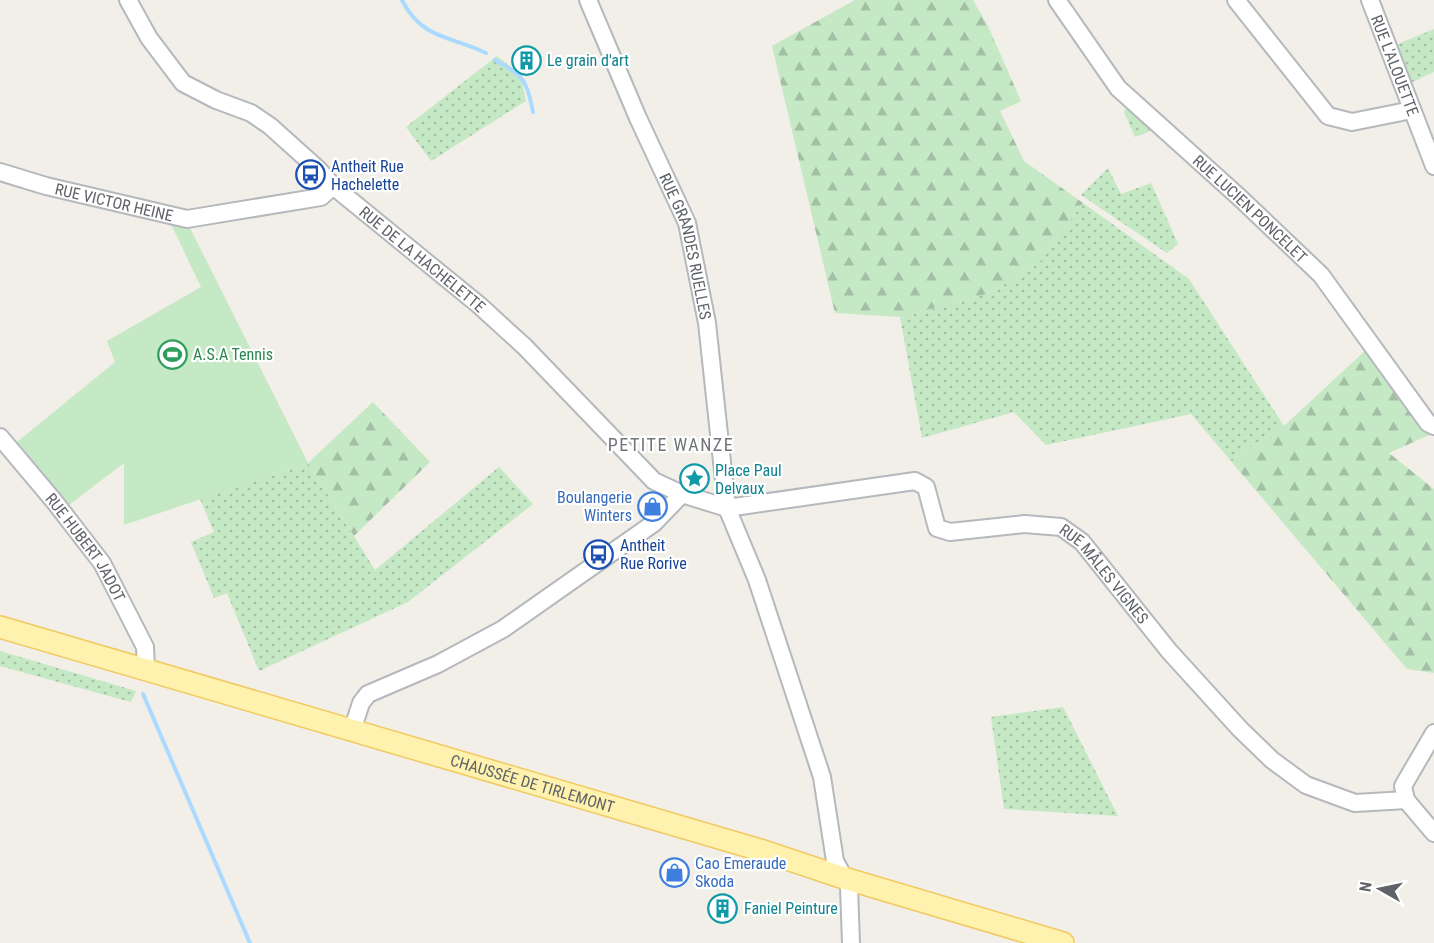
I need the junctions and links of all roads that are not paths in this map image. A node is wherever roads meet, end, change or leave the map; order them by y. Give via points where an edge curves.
1 (128, 0) edge
2 (588, 0) edge
3 (1057, 0) edge
4 (1236, 0) edge
5 (1370, 0) edge
6 (1412, 110) junction
7 (1434, 166) edge
8 (0, 172) edge
9 (333, 186) junction
10 (1434, 426) edge
11 (0, 437) edge
12 (682, 494) junction
13 (727, 508) junction
14 (0, 627) edge
15 (146, 670) junction
16 (352, 731) junction
17 (1434, 733) edge
18 (1406, 801) junction
19 (1434, 833) edge
20 (844, 878) junction
21 (851, 943) edge
22 (1063, 943) edge

1 - 9 street, RUE DE LA HACHELETTE via 148,38 183,83 251,113 270,126
2 - 13 street, RUE GRANDES RUELLES via 687,223 708,323
3 - 10 street, RUE LUCIEN PONCELET via 1118,88 1322,275 1428,423
4 - 6 street via 1328,116 1352,122
5 - 6 street, RUE L'ALOUETTE
6 - 7 street, RUE L'ALOUETTE
8 - 9 street, RUE VICTOR HEINE via 187,219 321,197
9 - 12 street, RUE DE LA HACHELETTE via 525,347 654,482
11 - 15 street, RUE HUBERT JADOT via 102,563 145,647
12 - 13 street, RUE DE LA HACHELETTE
12 - 16 street via 654,523 503,629 438,664 368,694
13 - 18 street, RUE MÂLES VIGNES via 915,481 926,487 937,528 950,532 1025,525 1061,527 1082,542 1169,651 1272,760 1305,784 1355,803
13 - 20 street, RUE GRANDES RUELLES via 757,580 822,777 835,861
14 - 15 main road, CHAUSSÉE DE TIRLEMONT
15 - 16 main road, CHAUSSÉE DE TIRLEMONT
16 - 20 main road, CHAUSSÉE DE TIRLEMONT
17 - 18 street via 1403,786
18 - 19 street
20 - 21 street, RUE GRANDES RUELLES via 849,887
20 - 22 main road, CHAUSSÉE DE TIRLEMONT

